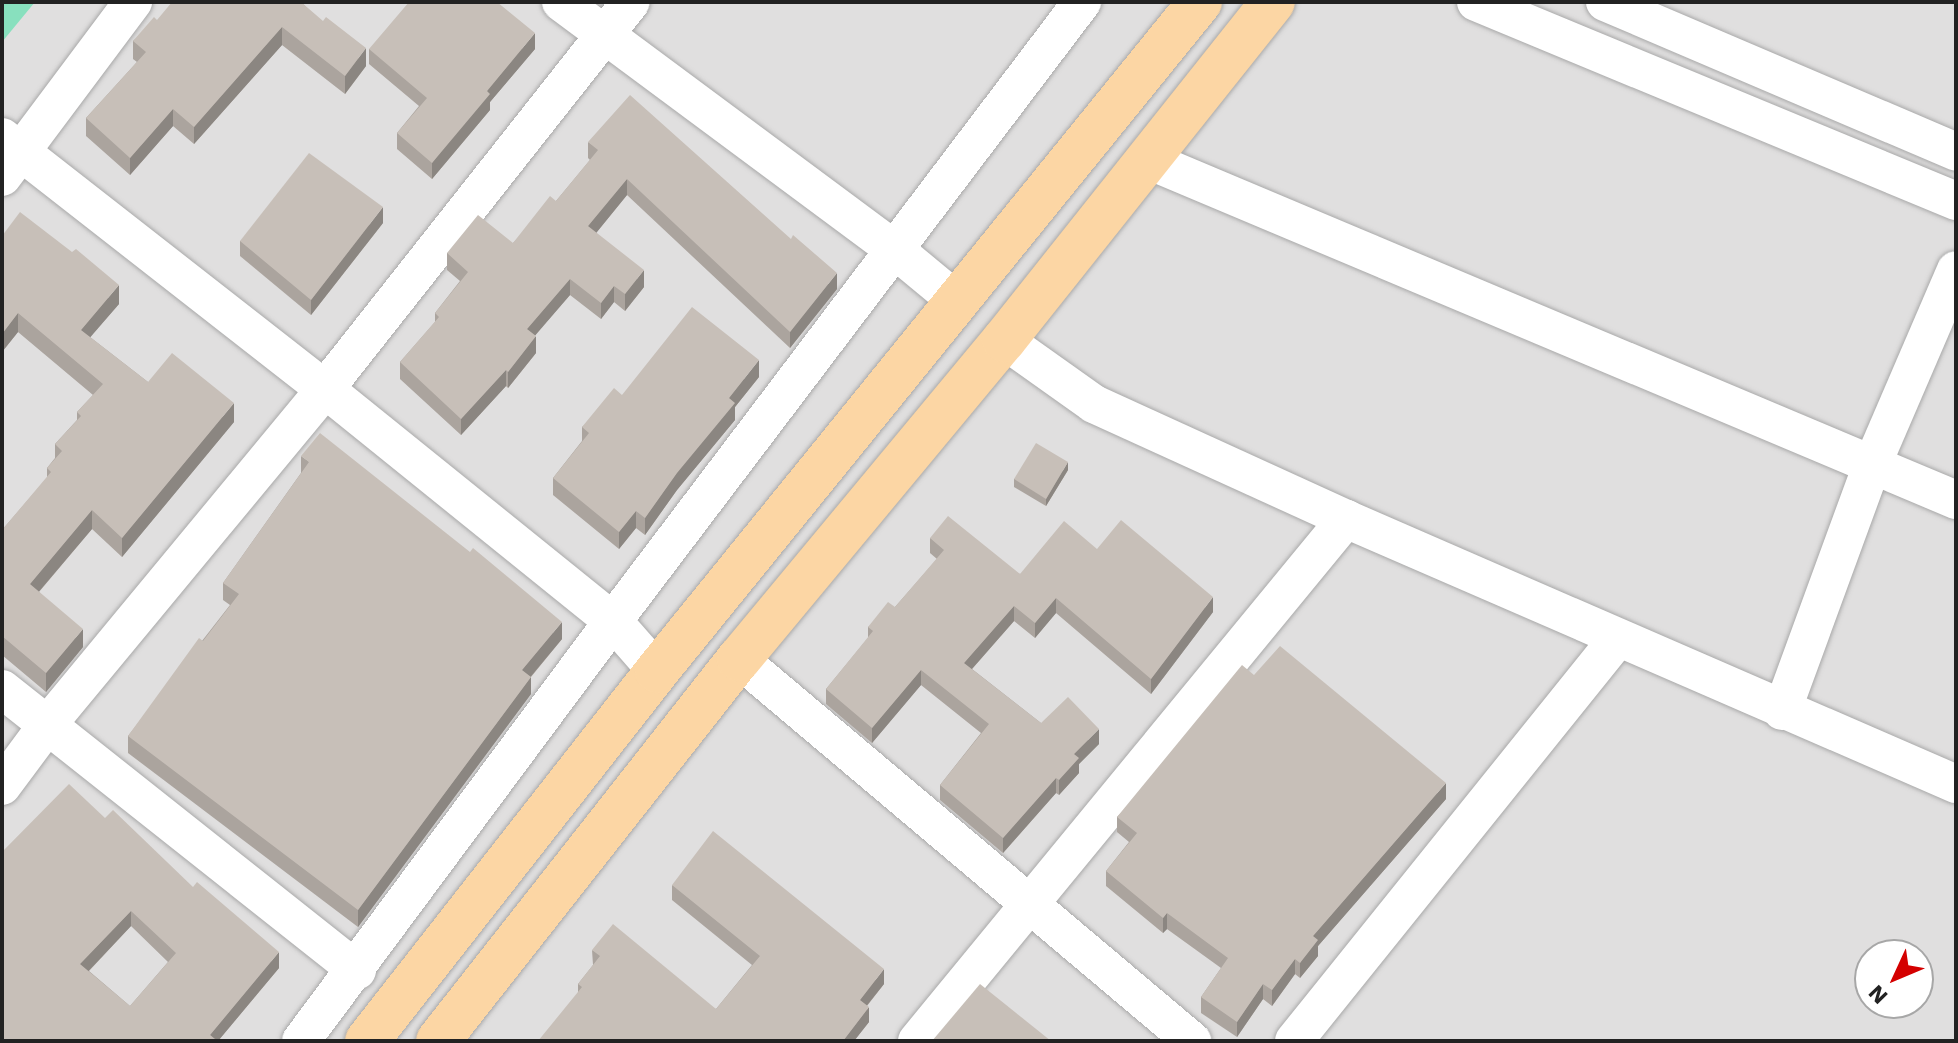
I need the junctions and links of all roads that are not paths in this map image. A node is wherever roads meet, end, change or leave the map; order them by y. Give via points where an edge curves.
1 (133, 2) edge
2 (561, 2) edge
3 (631, 2) edge
4 (1082, 2) edge
5 (1200, 2) edge
6 (1273, 2) edge
7 (1476, 2) edge
8 (1605, 2) edge
9 (607, 37) junction
10 (1956, 152) edge
11 (8, 155) edge
12 (1148, 160) junction
13 (1956, 201) edge
14 (894, 249) junction
15 (1956, 270) edge
16 (958, 302) junction
17 (1004, 340) junction
18 (325, 389) junction
19 (1872, 465) junction
20 (1956, 500) edge
21 (1346, 519) junction
22 (613, 621) junction
23 (1618, 638) junction
24 (739, 659) junction
25 (657, 671) junction
26 (2, 689) edge
27 (1782, 711) junction
28 (48, 724) junction
29 (1956, 784) edge
30 (2, 786) edge
31 (1029, 905) junction
32 (357, 970) junction
33 (301, 1041) edge
34 (367, 1041) edge
35 (438, 1041) edge
36 (917, 1041) edge
37 (1192, 1041) edge
38 (1294, 1041) edge

1 - 11 street
2 - 9 street
3 - 9 street
4 - 14 street
5 - 16 main road
6 - 12 main road
7 - 13 street
8 - 10 street
9 - 14 street
9 - 18 street
11 - 18 street
12 - 17 main road
12 - 19 street
14 - 16 street
14 - 22 street
15 - 19 street
16 - 25 main road
17 - 21 street via 1094,404
17 - 24 main road
18 - 22 street
18 - 28 street
19 - 20 street
19 - 27 street
21 - 23 street
21 - 31 street
22 - 25 street
22 - 32 street
23 - 27 street
23 - 38 street
24 - 31 street
24 - 35 main road
25 - 34 main road
26 - 28 street
27 - 29 street
28 - 30 street
28 - 32 street
31 - 36 street
31 - 37 street
32 - 33 street

